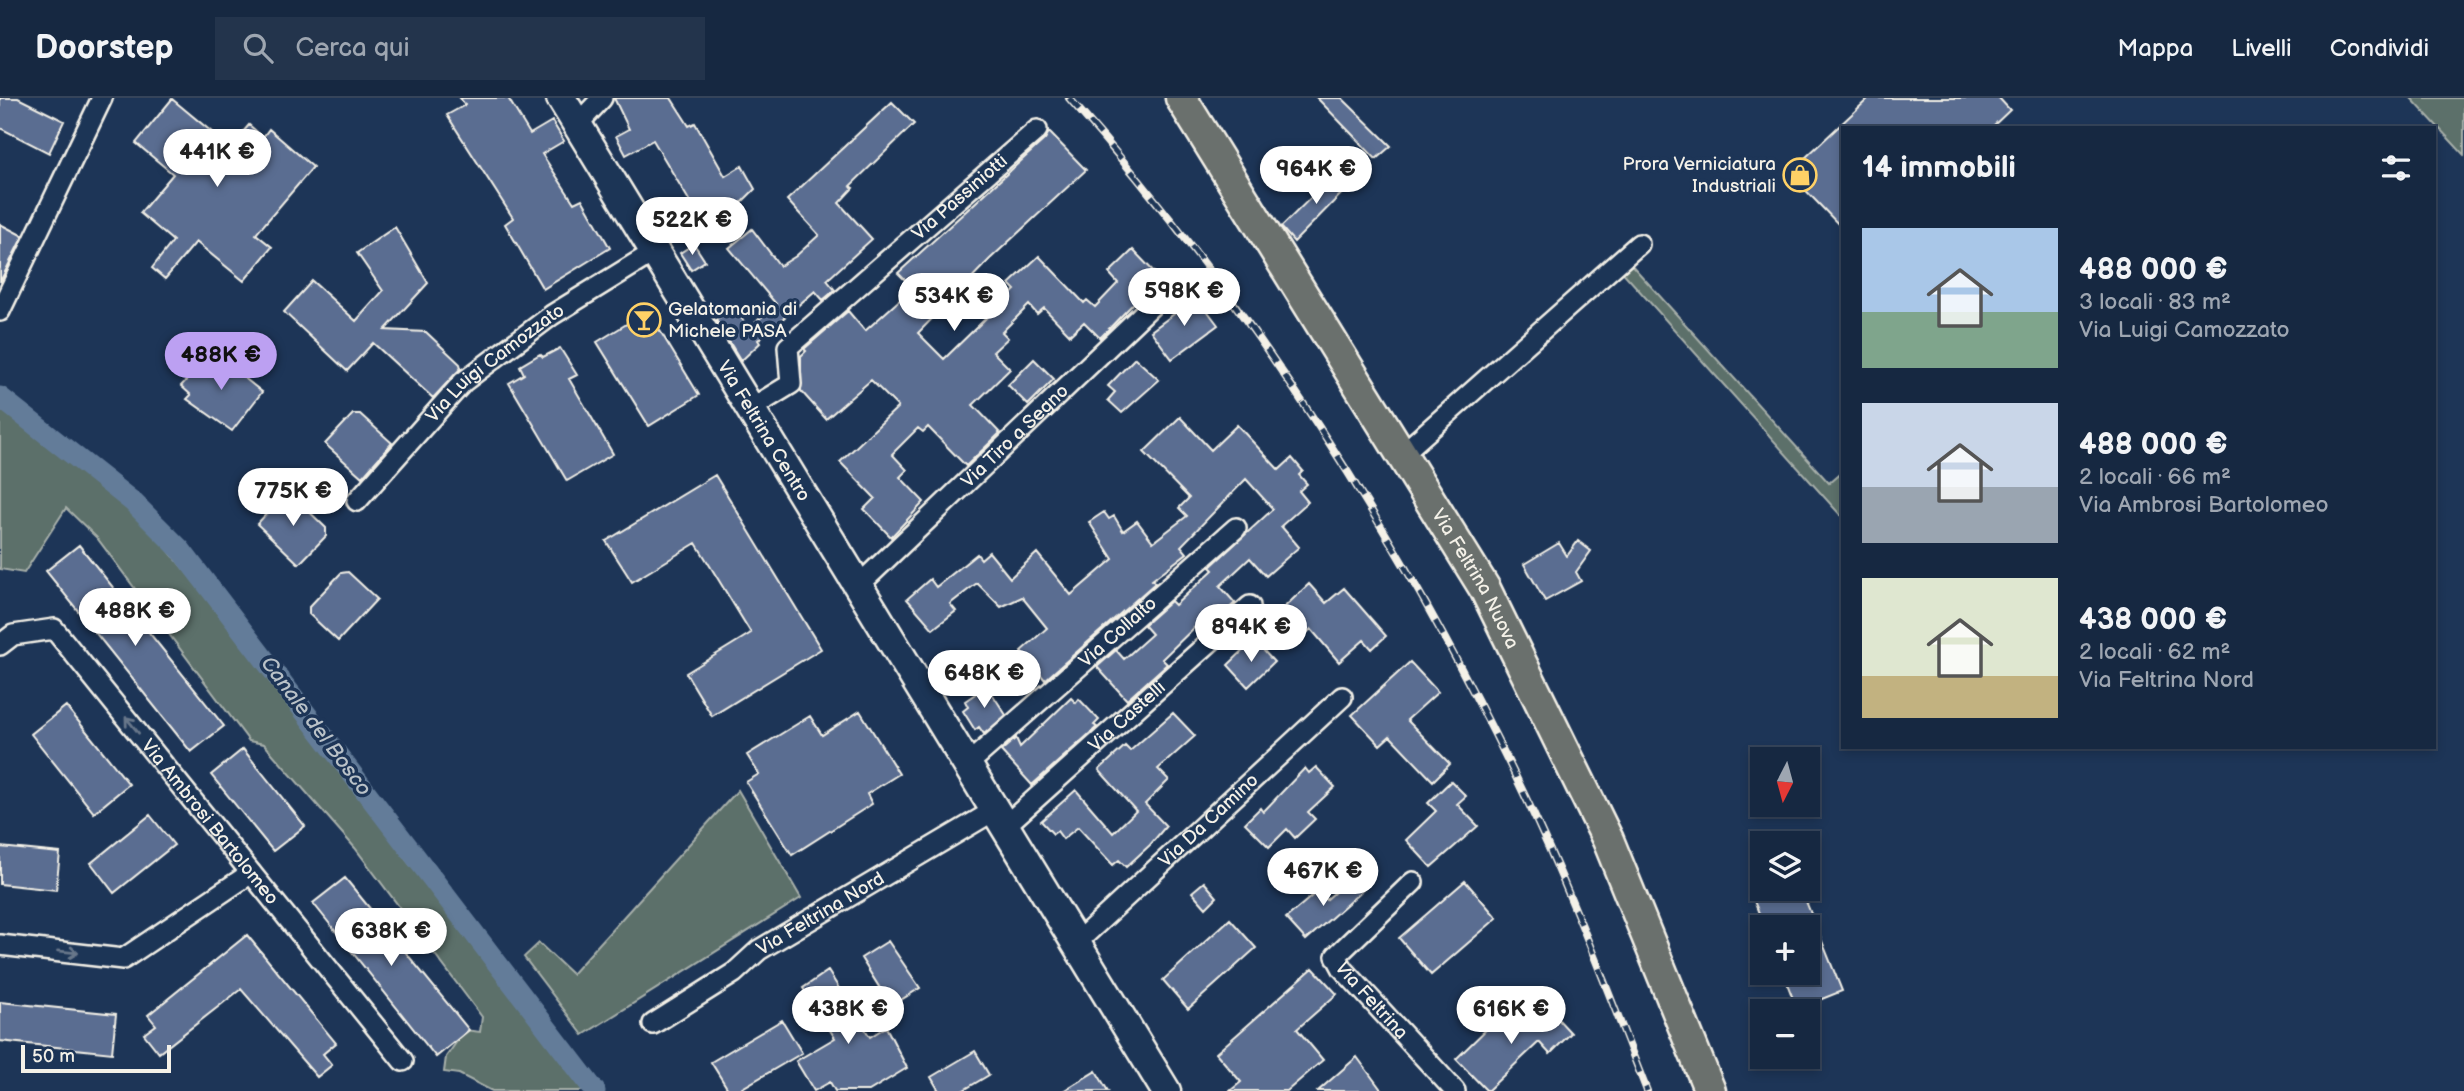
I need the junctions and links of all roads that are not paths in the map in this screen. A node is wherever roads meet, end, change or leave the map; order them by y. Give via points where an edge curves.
1 (102, 98) edge
2 (561, 98) edge
3 (602, 98) edge
4 (1181, 98) edge
5 (577, 125) junction
6 (1037, 130) dead end
7 (1639, 244) dead end
8 (654, 252) junction
9 (1172, 286) dead end
10 (0, 311) edge
11 (750, 409) junction
12 (1402, 454) junction
13 (357, 501) dead end
14 (1236, 528) dead end
15 (858, 586) junction
16 (1250, 606) dead end
17 (0, 645) edge
18 (1342, 698) dead end
19 (967, 765) junction
20 (1000, 818) junction
21 (251, 873) junction
22 (1413, 882) dead end
23 (1075, 944) junction
24 (0, 945) edge
25 (653, 1024) dead end
26 (403, 1061) dead end
27 (1166, 1091) edge
28 (1455, 1091) edge
29 (1710, 1091) edge

1 - 10 street
2 - 5 main road, Via Feltrina Centro
3 - 5 street
4 - 12 main road, Via Feltrina Nuova
5 - 8 main road, Via Feltrina Centro
6 - 11 street, Via Passiniotti via 788,347 791,384
7 - 12 street
8 - 11 main road, Via Feltrina Centro
8 - 13 street, Via Luigi Camozzato via 542,322 463,382
9 - 15 street, Via Tiro a Segno
11 - 15 main road, Via Feltrina Centro
12 - 29 main road, Via Feltrina Nuova via 1485,589 1608,840
14 - 19 street, Via Collalto
15 - 19 main road
16 - 20 street, Via Castelli
21 -> 17 street, Via Ambrosi Bartolomeo via 54,629 13,635
18 - 23 street, Via Da Camino
19 - 20 main road
20 - 23 main road
20 - 25 street, Via Feltrina Nord via 760,950 734,973
24 -> 21 street via 123,959
21 - 26 street, Via Ambrosi Bartolomeo
22 - 28 street, Via Feltrina via 1336,956
23 - 27 main road

